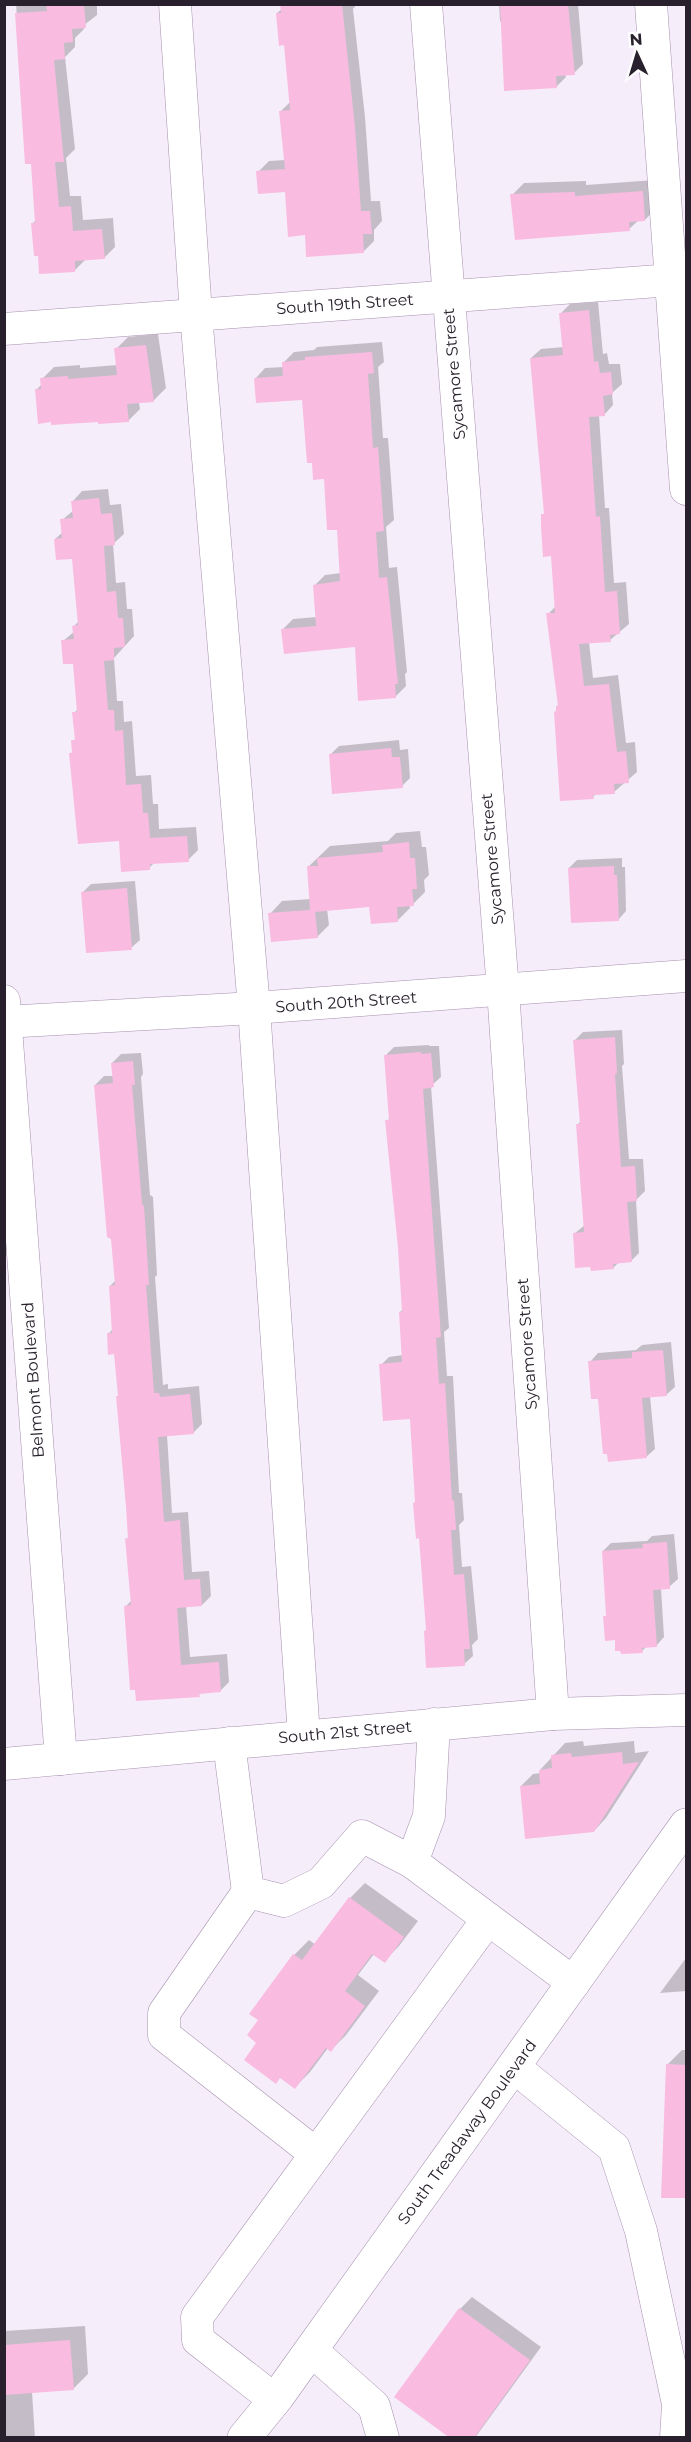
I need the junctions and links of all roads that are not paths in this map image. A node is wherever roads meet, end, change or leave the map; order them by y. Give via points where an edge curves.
1 (175, 4) edge
2 (426, 4) edge
3 (651, 4) edge
4 (679, 280) edge
5 (447, 296) junction
6 (196, 314) junction
7 (4, 329) edge
8 (687, 489) edge
9 (687, 976) edge
10 (502, 990) junction
11 (254, 1008) junction
12 (5, 1015) edge
13 (687, 1710) edge
14 (553, 1714) junction
15 (434, 1724) junction
16 (304, 1736) junction
17 (229, 1743) junction
18 (61, 1759) junction
19 (4, 1764) edge
20 (687, 1825) edge
21 (412, 1862) junction
22 (248, 1892) junction
23 (488, 1919) junction
24 (574, 1983) junction
25 (514, 2067) junction
26 (315, 2154) junction
27 (311, 2350) junction
28 (274, 2400) junction
29 (244, 2438) edge
30 (383, 2438) edge
31 (676, 2438) edge

1 - 6 street
2 - 5 street, Sycamore Street
3 - 4 street
4 - 5 street, South 19th Street
4 - 8 street
5 - 6 street, South 19th Street
5 - 10 street, Sycamore Street
6 - 7 street, South 19th Street
6 - 11 street
9 - 10 street, South 20th Street
10 - 11 street, South 20th Street
10 - 14 street, Sycamore Street
11 - 12 street, South 20th Street
11 - 16 street
12 - 18 street, Belmont Boulevard
13 - 14 street, South 21st Street
14 - 15 street, South 21st Street
15 - 16 street, South 21st Street
15 - 21 street via 429,1816
16 - 17 street, South 21st Street
17 - 18 street, South 21st Street
17 - 22 street
18 - 19 street, South 21st Street
20 - 24 main road, South Treadaway Boulevard
21 - 22 street via 362,1836 321,1883 284,1901
21 - 23 street
22 - 26 street via 164,2013 164,2035
23 - 24 street
23 - 26 street
24 - 25 main road, South Treadaway Boulevard
25 - 27 main road, South Treadaway Boulevard
25 - 31 street via 614,2148 641,2231 678,2404
26 - 28 street via 197,2318 198,2340
27 - 28 main road, South Treadaway Boulevard
27 - 30 street via 374,2406
28 - 29 main road, South Treadaway Boulevard

